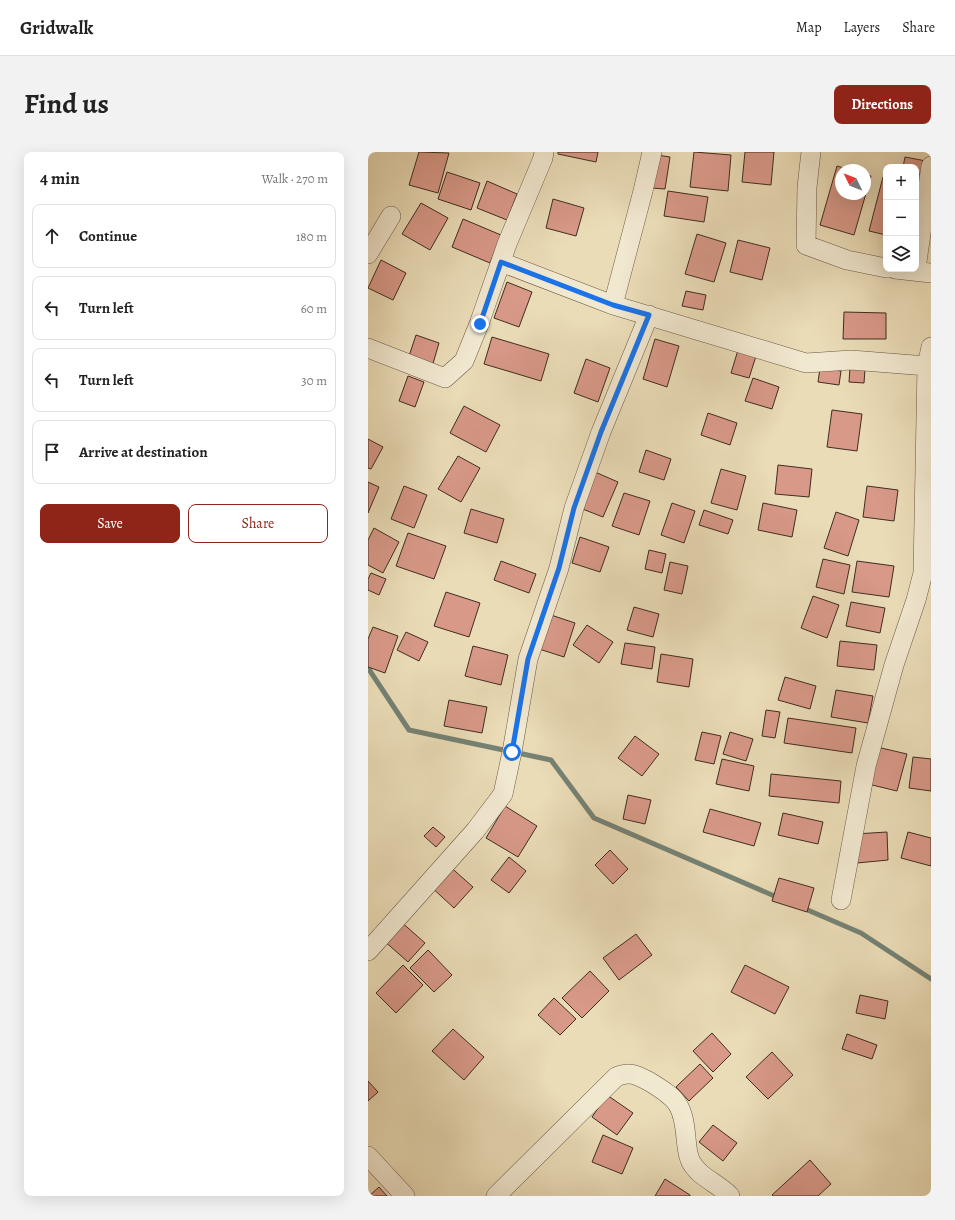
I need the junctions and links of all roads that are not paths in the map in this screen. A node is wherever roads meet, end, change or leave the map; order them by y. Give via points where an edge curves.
1 (544, 152) edge
2 (652, 152) edge
3 (811, 152) edge
4 (931, 166) edge
5 (391, 216) dead end
6 (368, 254) edge
7 (501, 262) junction
8 (883, 267) edge
9 (920, 270) edge
10 (613, 305) junction
11 (649, 315) junction
12 (931, 347) edge
13 (368, 348) edge
14 (927, 366) junction
15 (928, 427) edge
16 (924, 600) edge
17 (841, 900) dead end
18 (368, 951) edge
19 (368, 1156) edge
20 (405, 1196) edge
21 (496, 1196) edge
22 (730, 1196) edge

1 - 7 street
2 - 10 street
3 - 8 street via 807,187 806,246 847,260
4 - 9 street
5 - 6 street
7 - 10 street
7 - 13 street via 480,324 464,360 445,378
10 - 11 street
11 - 14 street via 806,363 851,360
11 - 18 street via 601,432 574,508 559,568 528,659 503,794 475,831
12 - 14 street
14 - 15 street
15 - 16 street
16 - 17 street via 894,665 866,766
19 - 20 street
21 - 22 street via 616,1077 632,1073 662,1089 676,1100 684,1116 690,1161 698,1172

